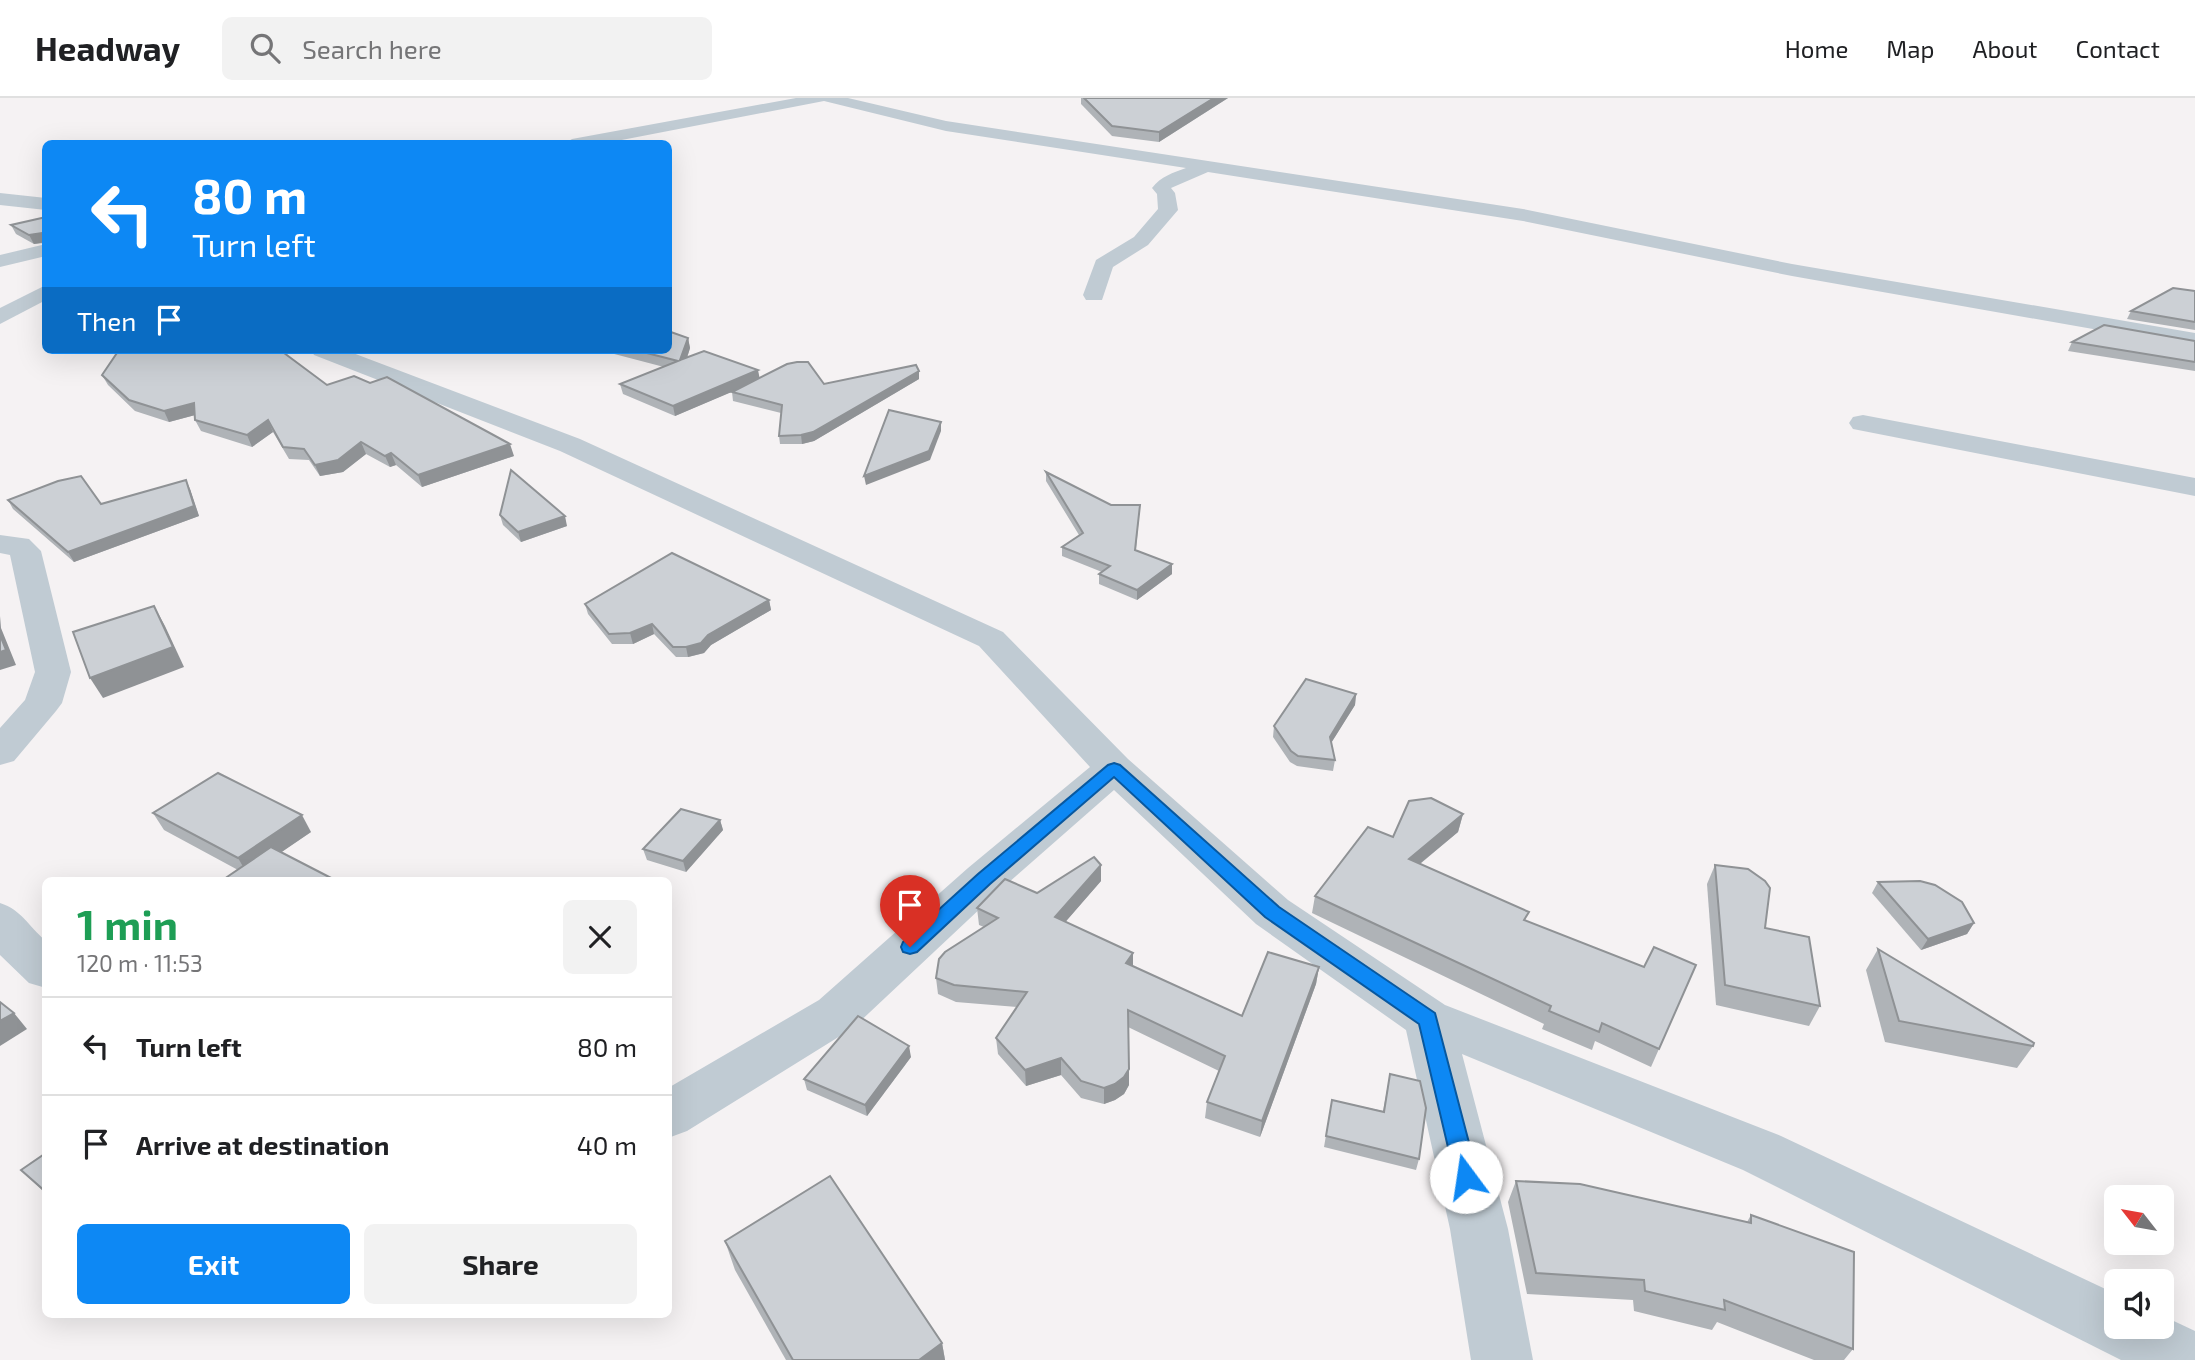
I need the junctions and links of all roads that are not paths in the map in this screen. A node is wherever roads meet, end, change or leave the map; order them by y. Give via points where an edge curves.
1 (820, 98) edge
2 (829, 98) edge
3 (594, 140) edge
4 (1202, 167) junction
5 (0, 199) edge
6 (42, 204) edge
7 (42, 251) edge
8 (0, 261) edge
9 (0, 269) edge
10 (42, 274) edge
11 (42, 293) edge
12 (1094, 295) dead end
13 (0, 317) edge
14 (2195, 340) edge
15 (333, 354) edge
16 (1863, 423) dead end
17 (2195, 487) edge
18 (0, 544) edge
19 (0, 752) edge
20 (1114, 768) junction
21 (0, 920) edge
22 (42, 966) edge
23 (1428, 1019) junction
24 (672, 1113) edge
25 (2104, 1320) edge
26 (2143, 1339) edge
27 (1502, 1360) edge
28 (2187, 1360) edge

1 - 3 street
2 - 4 street via 946,126
4 - 12 street via 1161,188 1168,210 1141,242 1103,264
4 - 14 street via 1523,215 1792,270
5 - 6 street
7 - 8 street
9 - 10 street
11 - 13 street
15 - 20 street via 570,445 991,639
16 - 17 street
18 - 19 street via 25,551 53,672 43,703
20 - 23 street via 1272,912
20 - 24 street via 836,1014
21 - 22 street
23 - 25 street via 1762,1153
23 - 27 street via 1479,1229
26 - 28 street

